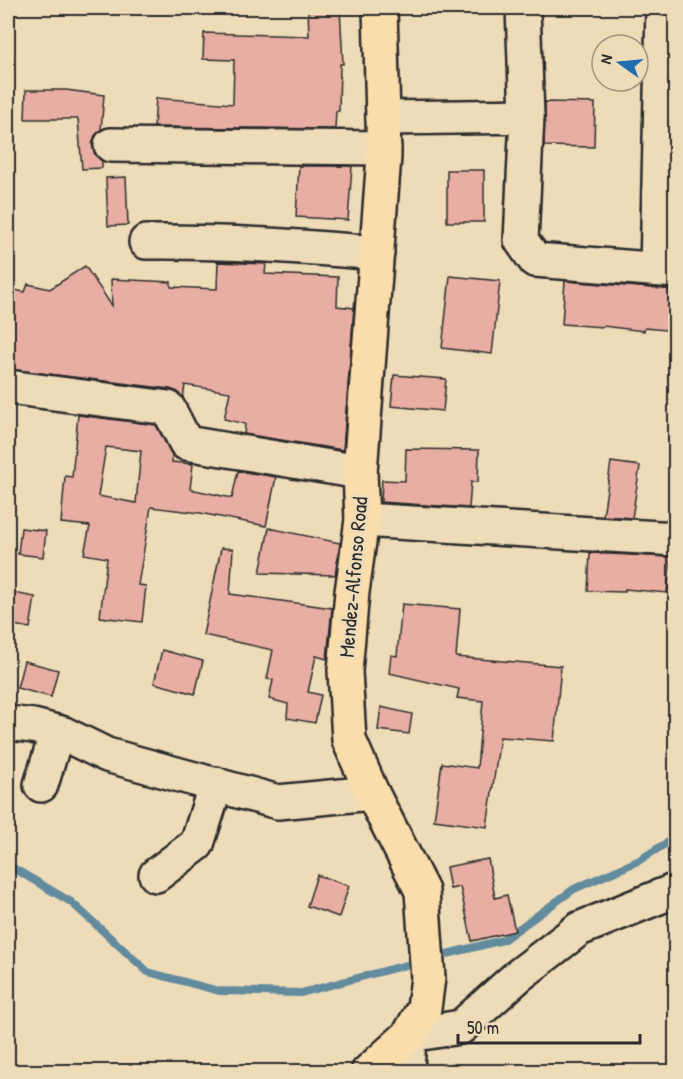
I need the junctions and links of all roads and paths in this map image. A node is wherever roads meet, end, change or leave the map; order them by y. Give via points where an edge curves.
1 (380, 8) edge
2 (523, 8) edge
3 (663, 8) edge
4 (527, 116) junction
5 (383, 133) junction
6 (111, 145) dead end
7 (146, 242) dead end
8 (376, 253) junction
9 (666, 270) edge
10 (8, 387) edge
11 (360, 472) junction
12 (362, 520) junction
13 (675, 540) edge
14 (8, 723) edge
15 (57, 732) junction
16 (216, 784) junction
17 (41, 785) dead end
18 (372, 794) junction
19 (156, 875) dead end
20 (675, 890) edge
21 (409, 1035) junction
22 (368, 1071) edge
23 (407, 1071) edge

1 - 5 main road, Mendez-Alfonso Road
2 - 4 street
3 - 9 street
4 - 5 street
4 - 9 street via 521,240 535,260
5 - 6 street
5 - 8 main road, Mendez-Alfonso Road
7 - 8 street via 282,245
8 - 11 main road, Mendez-Alfonso Road
10 - 11 street via 168,408 186,443
11 - 12 main road, Mendez-Alfonso Road
12 - 13 street
12 - 18 main road, Mendez-Alfonso Road via 345,671 349,740
14 - 15 street
15 - 16 street via 107,755
15 - 17 street
16 - 18 street via 278,801
16 - 19 street via 197,844
18 - 21 main road, Mendez-Alfonso Road via 422,891 428,978 424,1008
20 - 21 street via 579,929 461,1027
21 - 22 main road, Mendez-Alfonso Road
21 - 23 street

